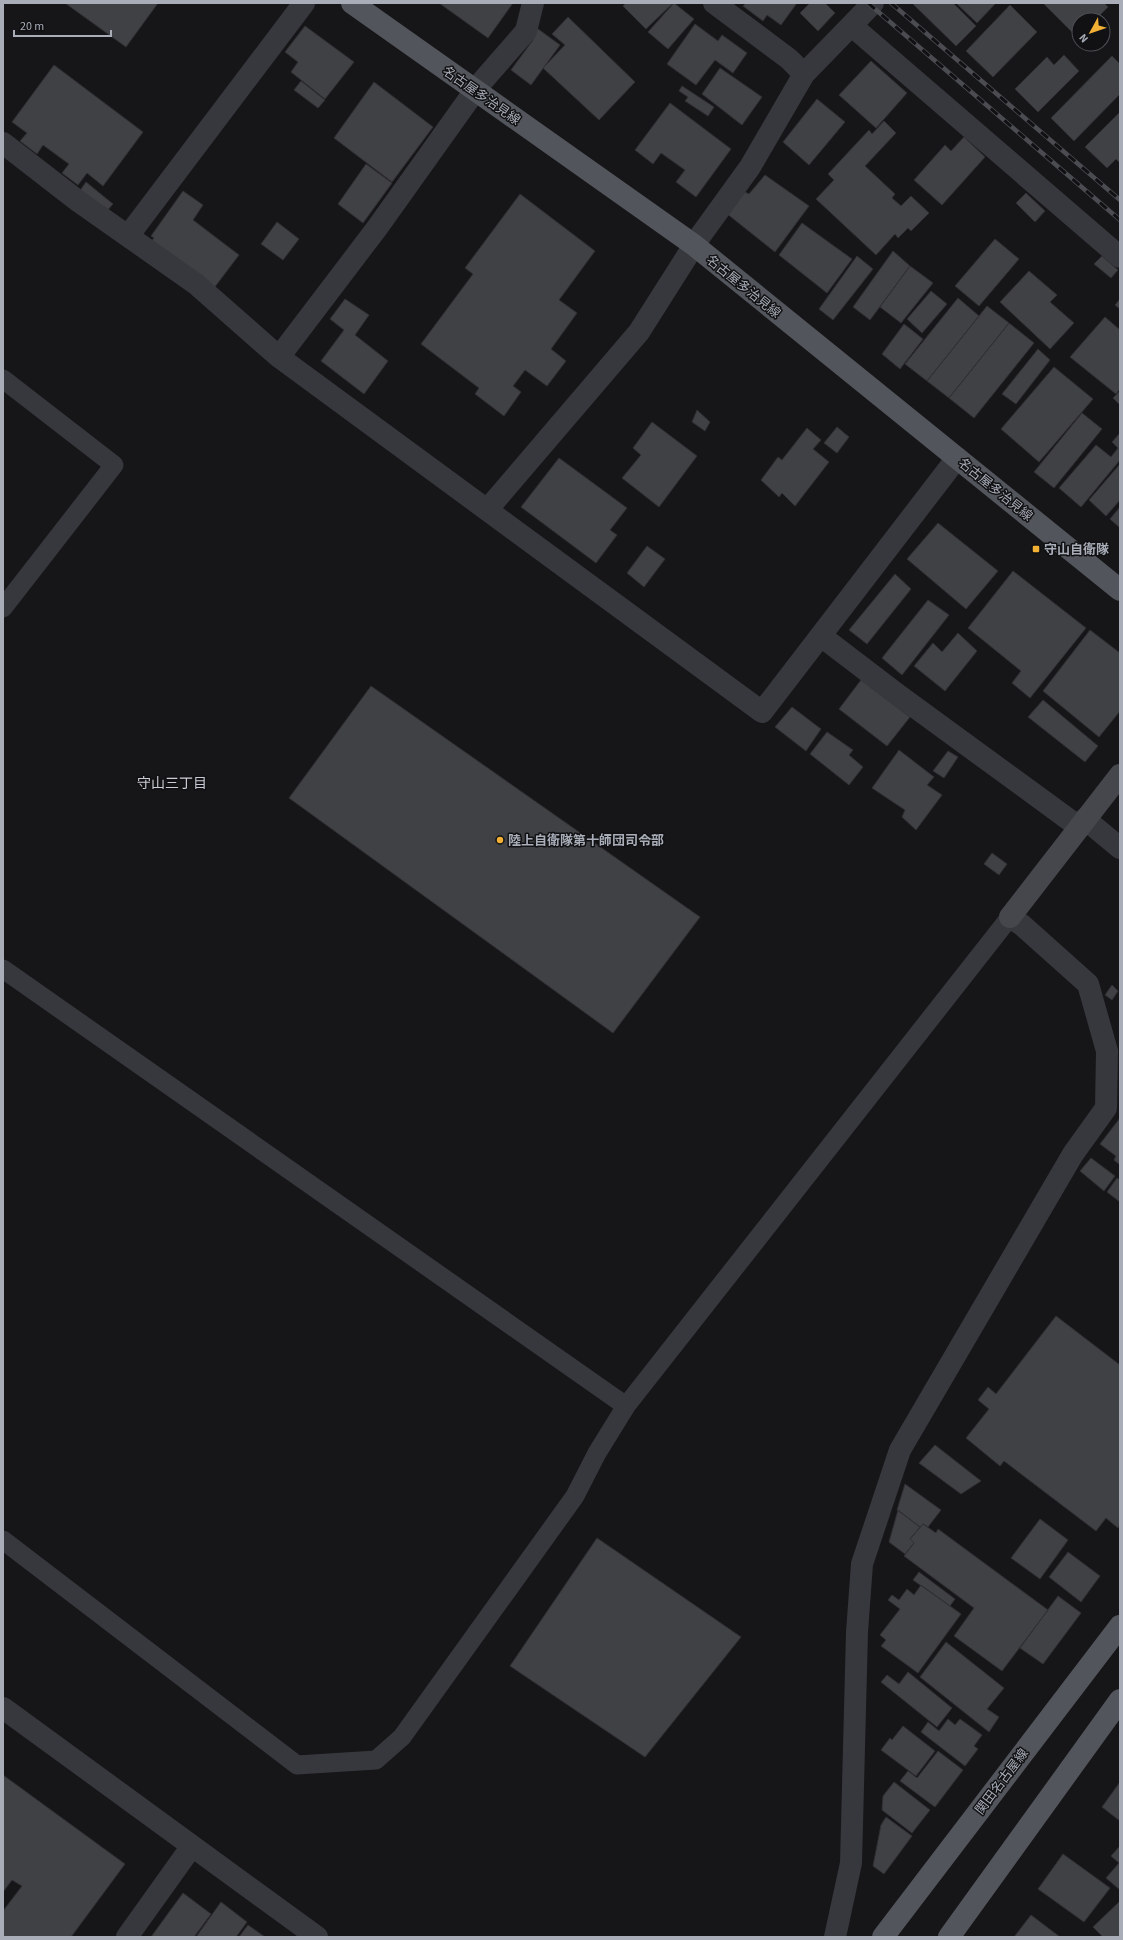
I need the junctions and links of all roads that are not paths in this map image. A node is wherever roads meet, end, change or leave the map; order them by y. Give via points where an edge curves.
1 (304, 3) edge
2 (352, 3) edge
3 (532, 3) edge
4 (714, 3) edge
5 (873, 3) edge
6 (852, 26) junction
7 (804, 74) junction
8 (476, 91) junction
9 (3, 143) edge
10 (128, 236) junction
11 (694, 245) junction
12 (1120, 257) edge
13 (279, 357) junction
14 (3, 379) edge
15 (957, 458) junction
16 (487, 510) junction
17 (1120, 590) edge
18 (3, 608) edge
19 (821, 636) junction
20 (1120, 775) edge
21 (1082, 823) junction
22 (1120, 848) edge
23 (1010, 917) junction
24 (3, 969) edge
25 (626, 1406) junction
26 (3, 1540) edge
27 (1120, 1626) edge
28 (1120, 1700) edge
29 (3, 1708) edge
30 (192, 1846) junction
31 (127, 1937) edge
32 (318, 1937) edge
33 (835, 1937) edge
34 (882, 1937) edge
35 (949, 1937) edge

1 - 10 street
2 - 8 main road, 名古屋多治見線
3 - 8 street via 526,31
4 - 7 street via 789,59
5 - 6 street
6 - 7 street
6 - 12 street
7 - 11 street via 750,167
8 - 11 main road, 名古屋多治見線
8 - 13 street
9 - 10 street
10 - 13 street via 196,284
11 - 15 main road, 名古屋多治見線
11 - 16 street via 639,332
13 - 16 street
14 - 18 lane via 114,465
15 - 17 main road, 名古屋多治見線
15 - 19 street
16 - 19 street via 762,712
19 - 21 street via 897,694
20 - 21 street
21 - 22 street
21 - 23 street
23 - 25 lane
23 - 33 street via 1088,984 1107,1051 1106,1108 1073,1154 900,1450 862,1564 857,1632 851,1863
24 - 25 lane
25 - 26 lane via 597,1453 575,1496 402,1737 376,1760 297,1765
27 - 34 main road, 関田名古屋線
28 - 35 main road
29 - 30 street
30 - 31 street
30 - 32 street

